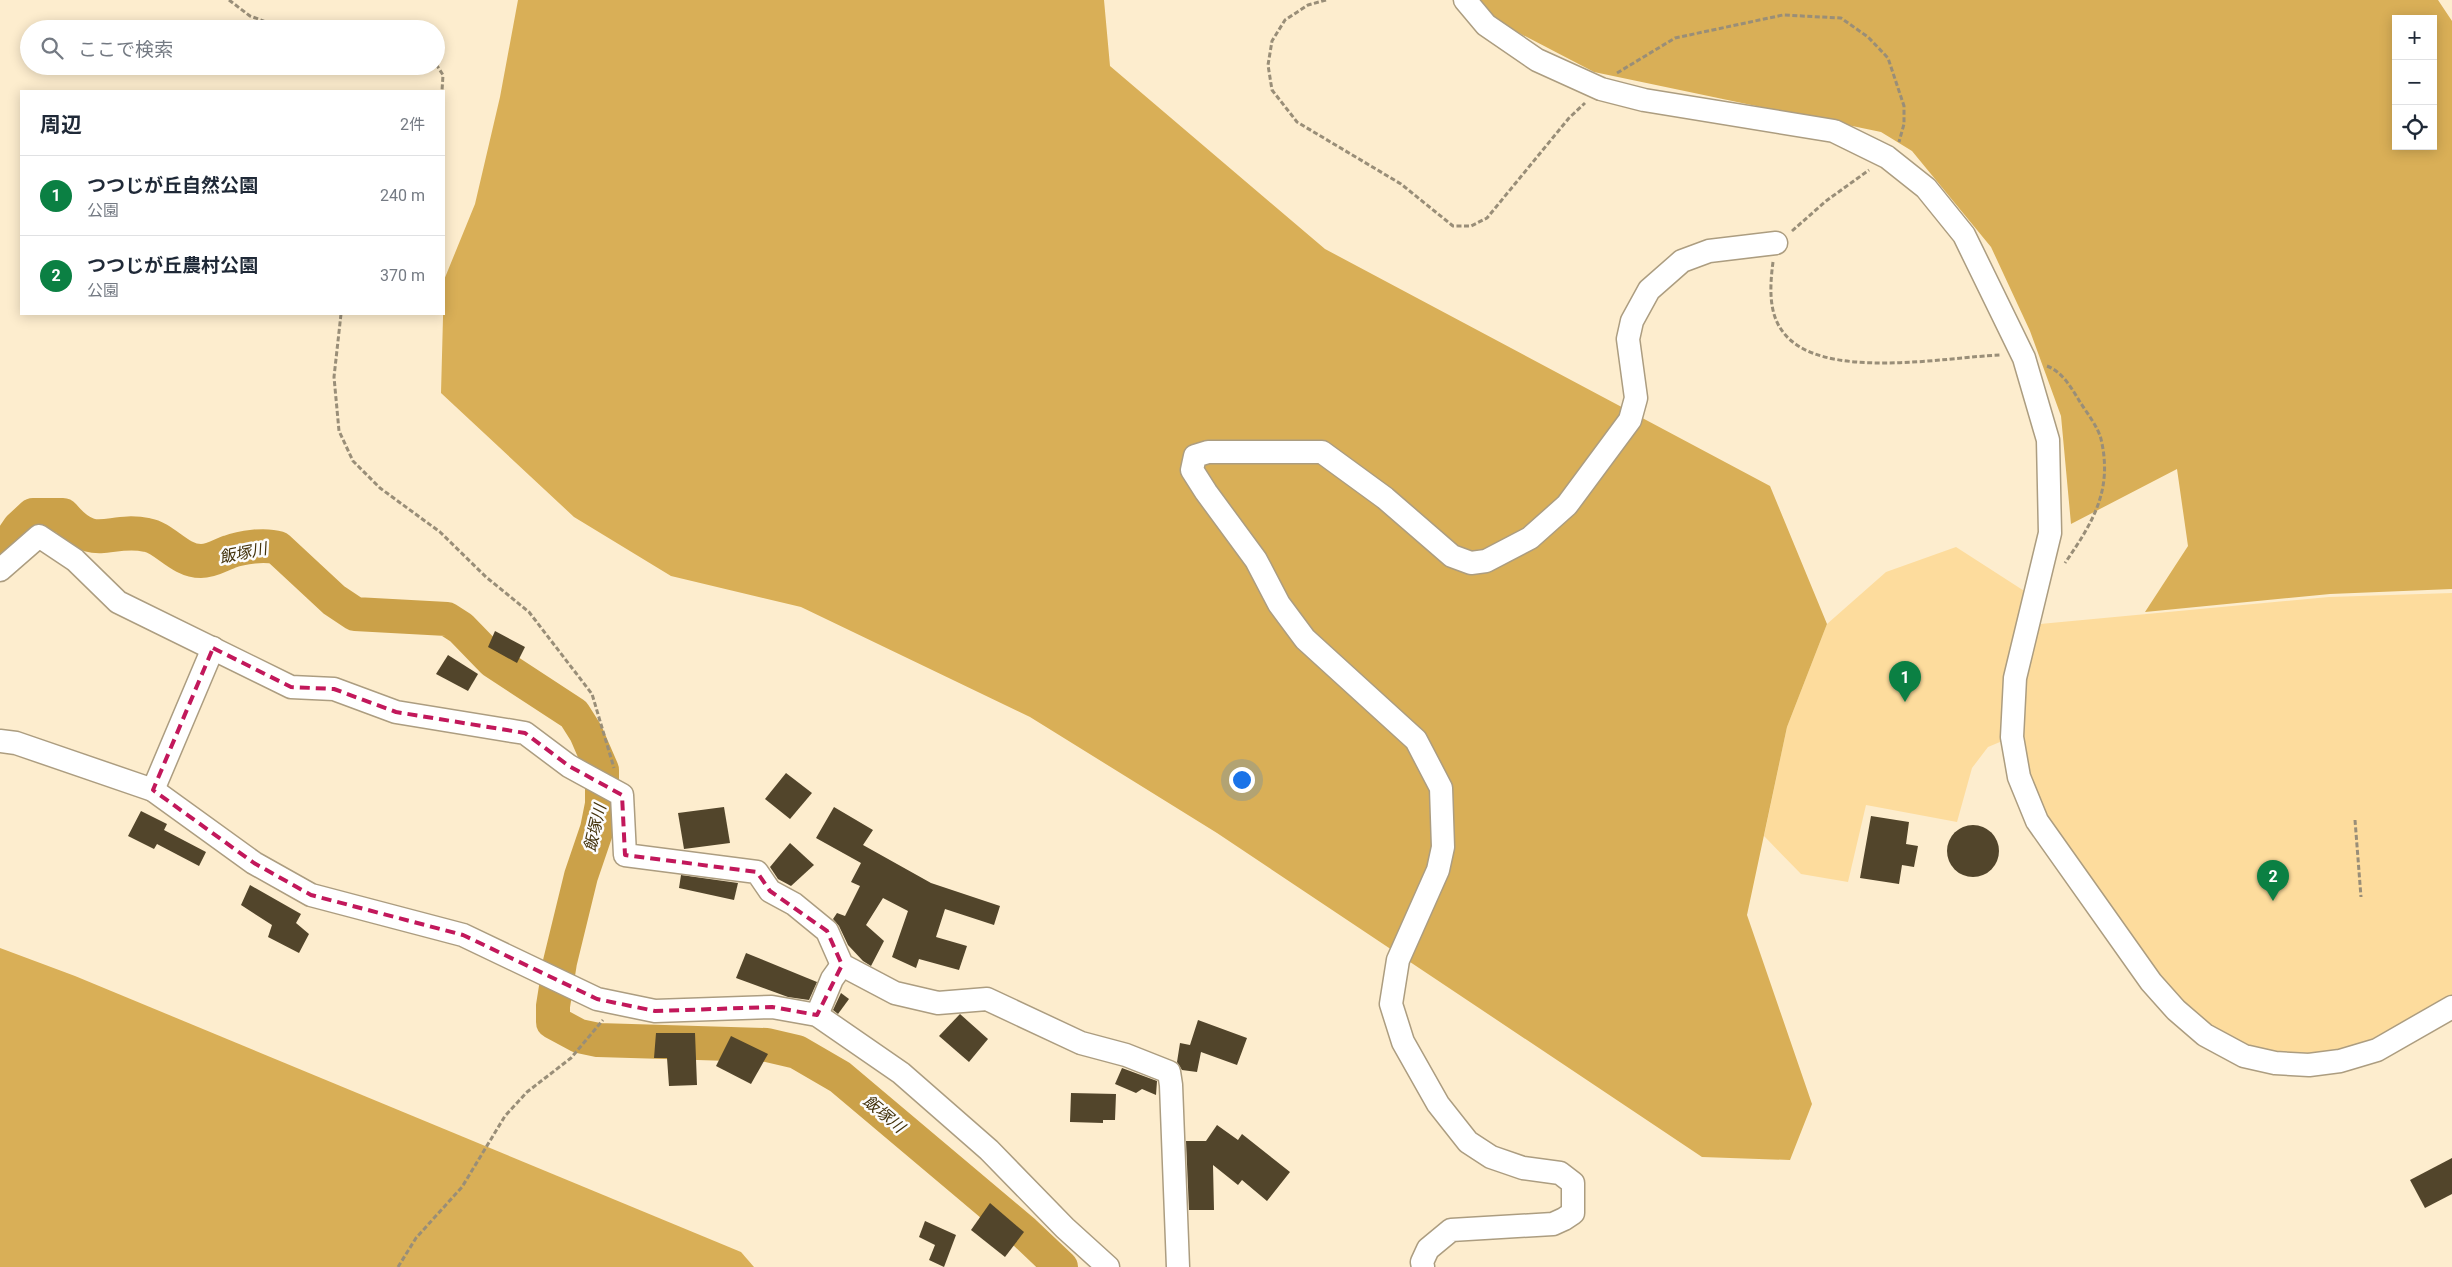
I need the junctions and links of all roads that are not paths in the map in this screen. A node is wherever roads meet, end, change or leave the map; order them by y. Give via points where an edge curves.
1 (1465, 0) edge
2 (1776, 243) road end
3 (0, 570) edge
4 (213, 648) junction
5 (0, 741) edge
6 (153, 790) junction
7 (842, 965) junction
8 (2452, 1007) edge
9 (817, 1015) junction
10 (1108, 1267) edge
11 (1178, 1267) edge
12 (1422, 1267) edge

1 - 8 street via 1486,25 1537,60 1600,88 1644,100 1834,131 1887,157 1926,188 1964,235 2024,358 2048,440 2050,533 2015,678 2012,737 2019,777 2037,821 2152,982 2176,1010 2204,1035 2244,1056 2275,1063 2309,1065 2340,1061 2377,1050
2 - 12 street via 1709,251 1682,261 1649,290 1632,321 1628,339 1636,398 1630,420 1567,505 1530,538 1486,561 1471,563 1452,556 1385,498 1322,452 1208,452 1195,456 1192,470 1256,560 1284,611 1306,640 1416,740 1441,788 1443,846 1438,870 1398,960 1391,1004 1403,1042 1438,1104 1468,1142 1491,1157 1523,1168 1560,1173 1573,1183 1572,1213 1564,1220 1553,1224 1451,1230 1428,1249
3 - 4 street via 39,536 75,560 118,602
4 - 6 street
4 - 7 street via 291,687 334,688 396,712 525,734 569,766 622,795 625,855 757,872 770,891 794,904 827,931
5 - 6 street via 16,743
6 - 9 street via 254,863 311,895 463,935 597,999 655,1011 772,1007
7 - 9 street via 832,979
7 - 11 street via 895,993 914,999 938,1003 987,999 1082,1043 1126,1054 1169,1072
9 - 10 street via 901,1073 989,1150

